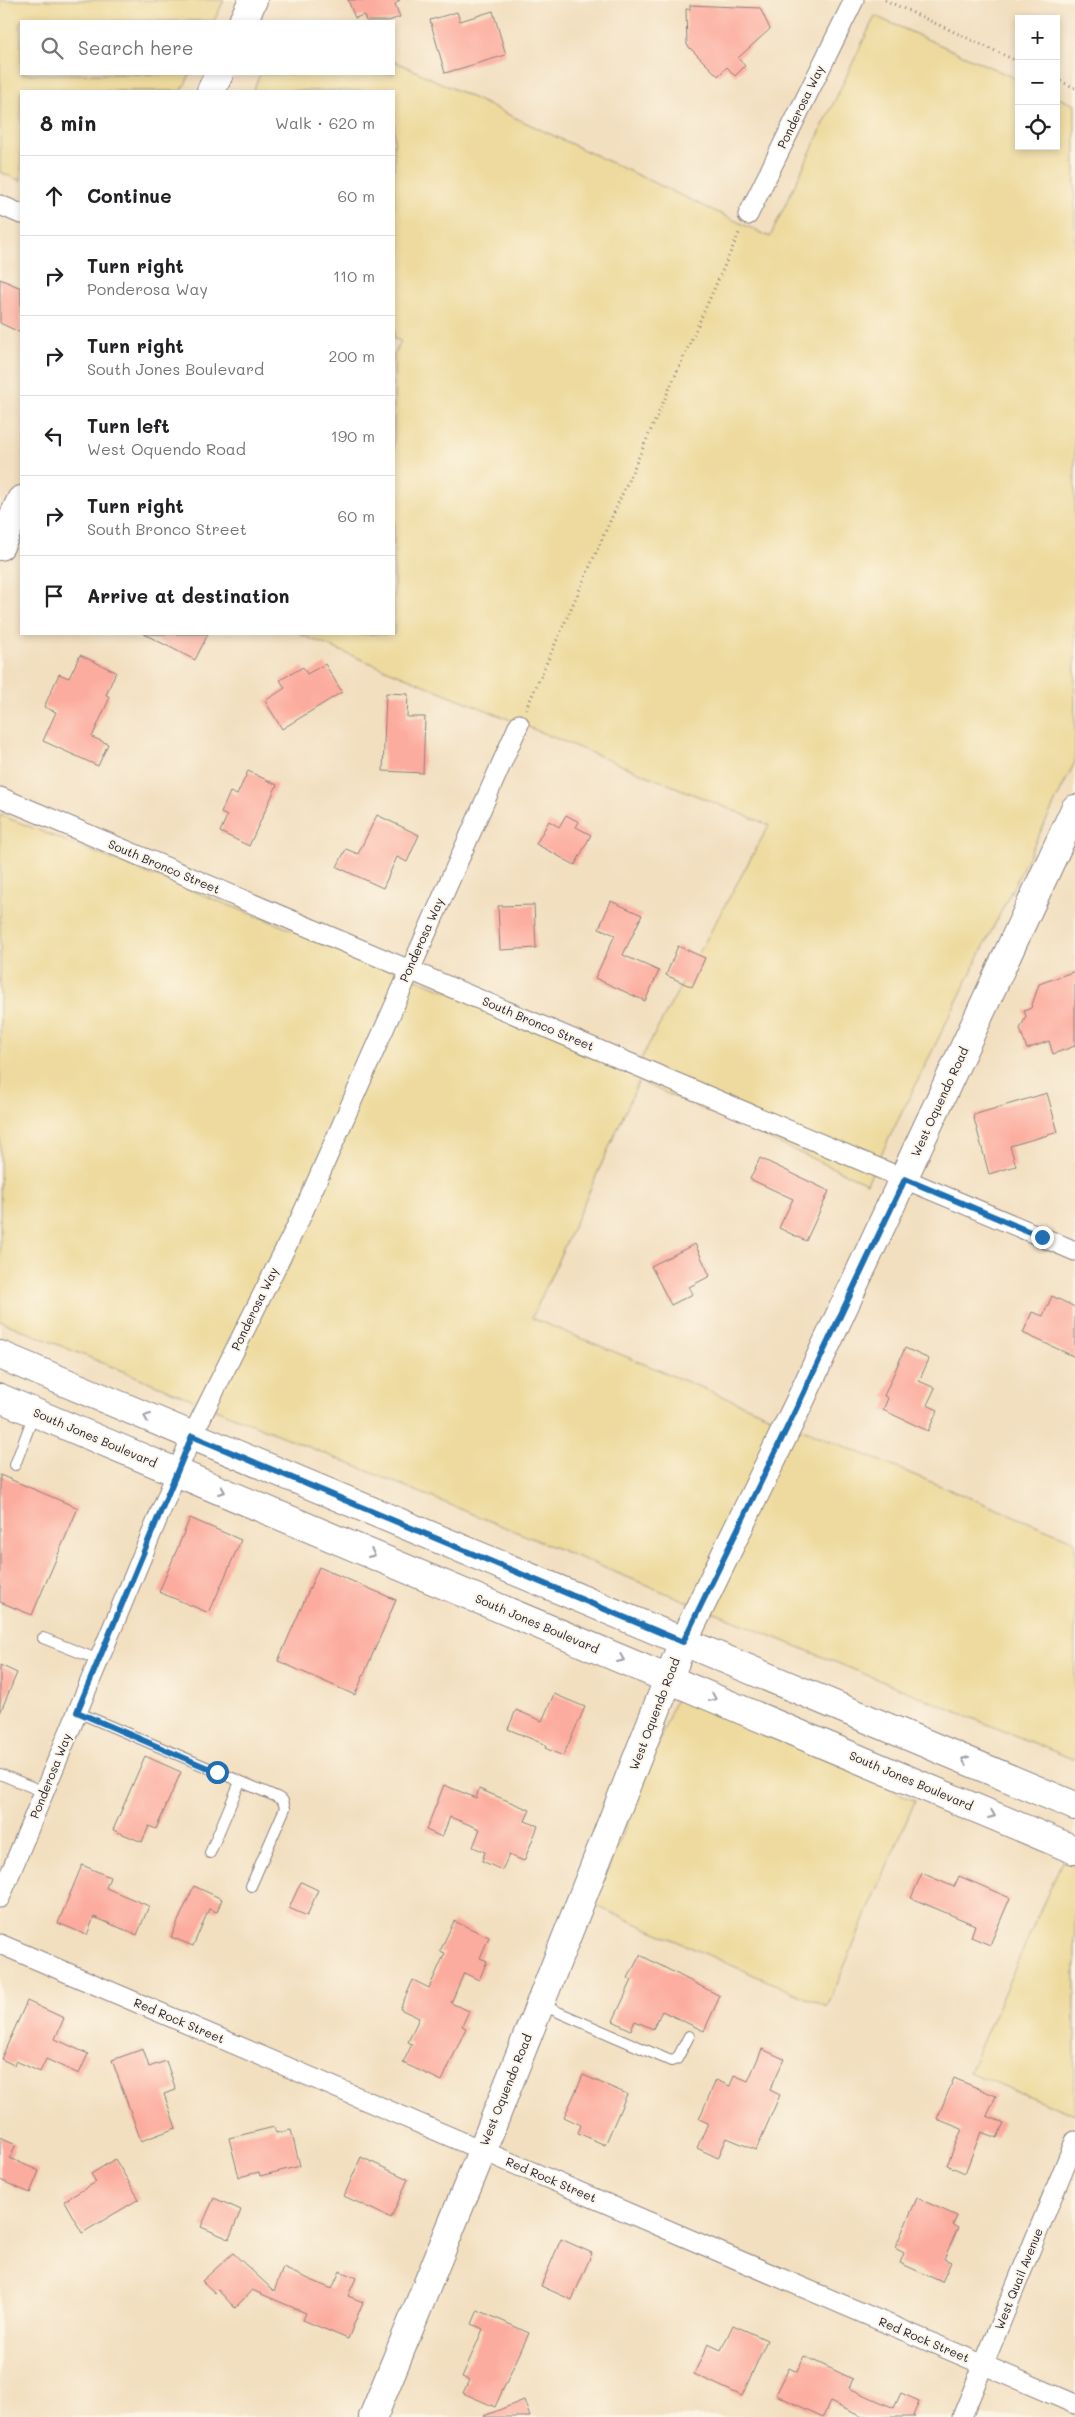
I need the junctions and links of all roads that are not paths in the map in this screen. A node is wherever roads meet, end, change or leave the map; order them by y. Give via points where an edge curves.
1 (253, 0) edge
2 (854, 0) edge
3 (243, 20) edge
4 (219, 75) edge
5 (211, 90) edge
6 (0, 205) edge
7 (20, 214) edge
8 (748, 215) road end
9 (20, 502) edge
10 (0, 546) edge
11 (519, 724) road end
12 (0, 798) edge
13 (1075, 809) edge
14 (409, 970) junction
15 (905, 1179) junction
16 (1075, 1251) edge
17 (0, 1355) edge
18 (0, 1398) edge
19 (35, 1412) junction
20 (192, 1436) junction
21 (15, 1465) dead end
22 (177, 1472) junction
23 (43, 1638) dead end
24 (683, 1642) junction
25 (99, 1660) junction
26 (668, 1679) junction
27 (77, 1712) junction
28 (0, 1774) edge
29 (240, 1782) junction
30 (44, 1792) junction
31 (1075, 1806) edge
32 (1075, 1850) edge
33 (210, 1853) dead end
34 (251, 1886) dead end
35 (0, 1898) edge
36 (0, 1944) edge
37 (541, 2004) junction
38 (689, 2036) dead end
39 (1075, 2141) edge
40 (482, 2150) junction
41 (984, 2366) junction
42 (1075, 2404) edge
43 (373, 2417) edge
44 (962, 2417) edge

1 - 3 main road
2 - 8 street, Ponderosa Way
4 - 5 main road
6 - 7 street
9 - 10 main road
11 - 14 street, Ponderosa Way
12 - 14 street, South Bronco Street
13 - 15 main road, West Oquendo Road
14 - 15 street, South Bronco Street
14 - 20 street, Ponderosa Way via 300,1219
15 - 16 street, South Bronco Street
15 - 24 main road, West Oquendo Road
20 -> 17 main road
18 - 19 main road, South Jones Boulevard
19 - 21 lane
19 - 22 main road, South Jones Boulevard
20 - 22 street, Ponderosa Way
20 - 24 main road
22 - 25 street, Ponderosa Way
22 -> 26 main road, South Jones Boulevard
23 - 25 lane
24 - 26 main road, West Oquendo Road
31 -> 24 main road
25 - 27 street, Ponderosa Way
26 -> 32 main road, South Jones Boulevard
26 - 37 main road, West Oquendo Road
27 - 29 lane
27 - 30 street, Ponderosa Way
28 - 30 lane
29 - 33 lane
29 - 34 lane via 277,1797 285,1808
30 - 35 street, Ponderosa Way
36 - 40 street, Red Rock Street
37 - 38 lane via 671,2061 677,2059
37 - 40 main road, West Oquendo Road
39 - 41 street, West Quail Avenue
40 - 41 street, Red Rock Street
40 - 43 main road, West Oquendo Road
41 - 42 street, Red Rock Street
41 - 44 street, West Quail Avenue

